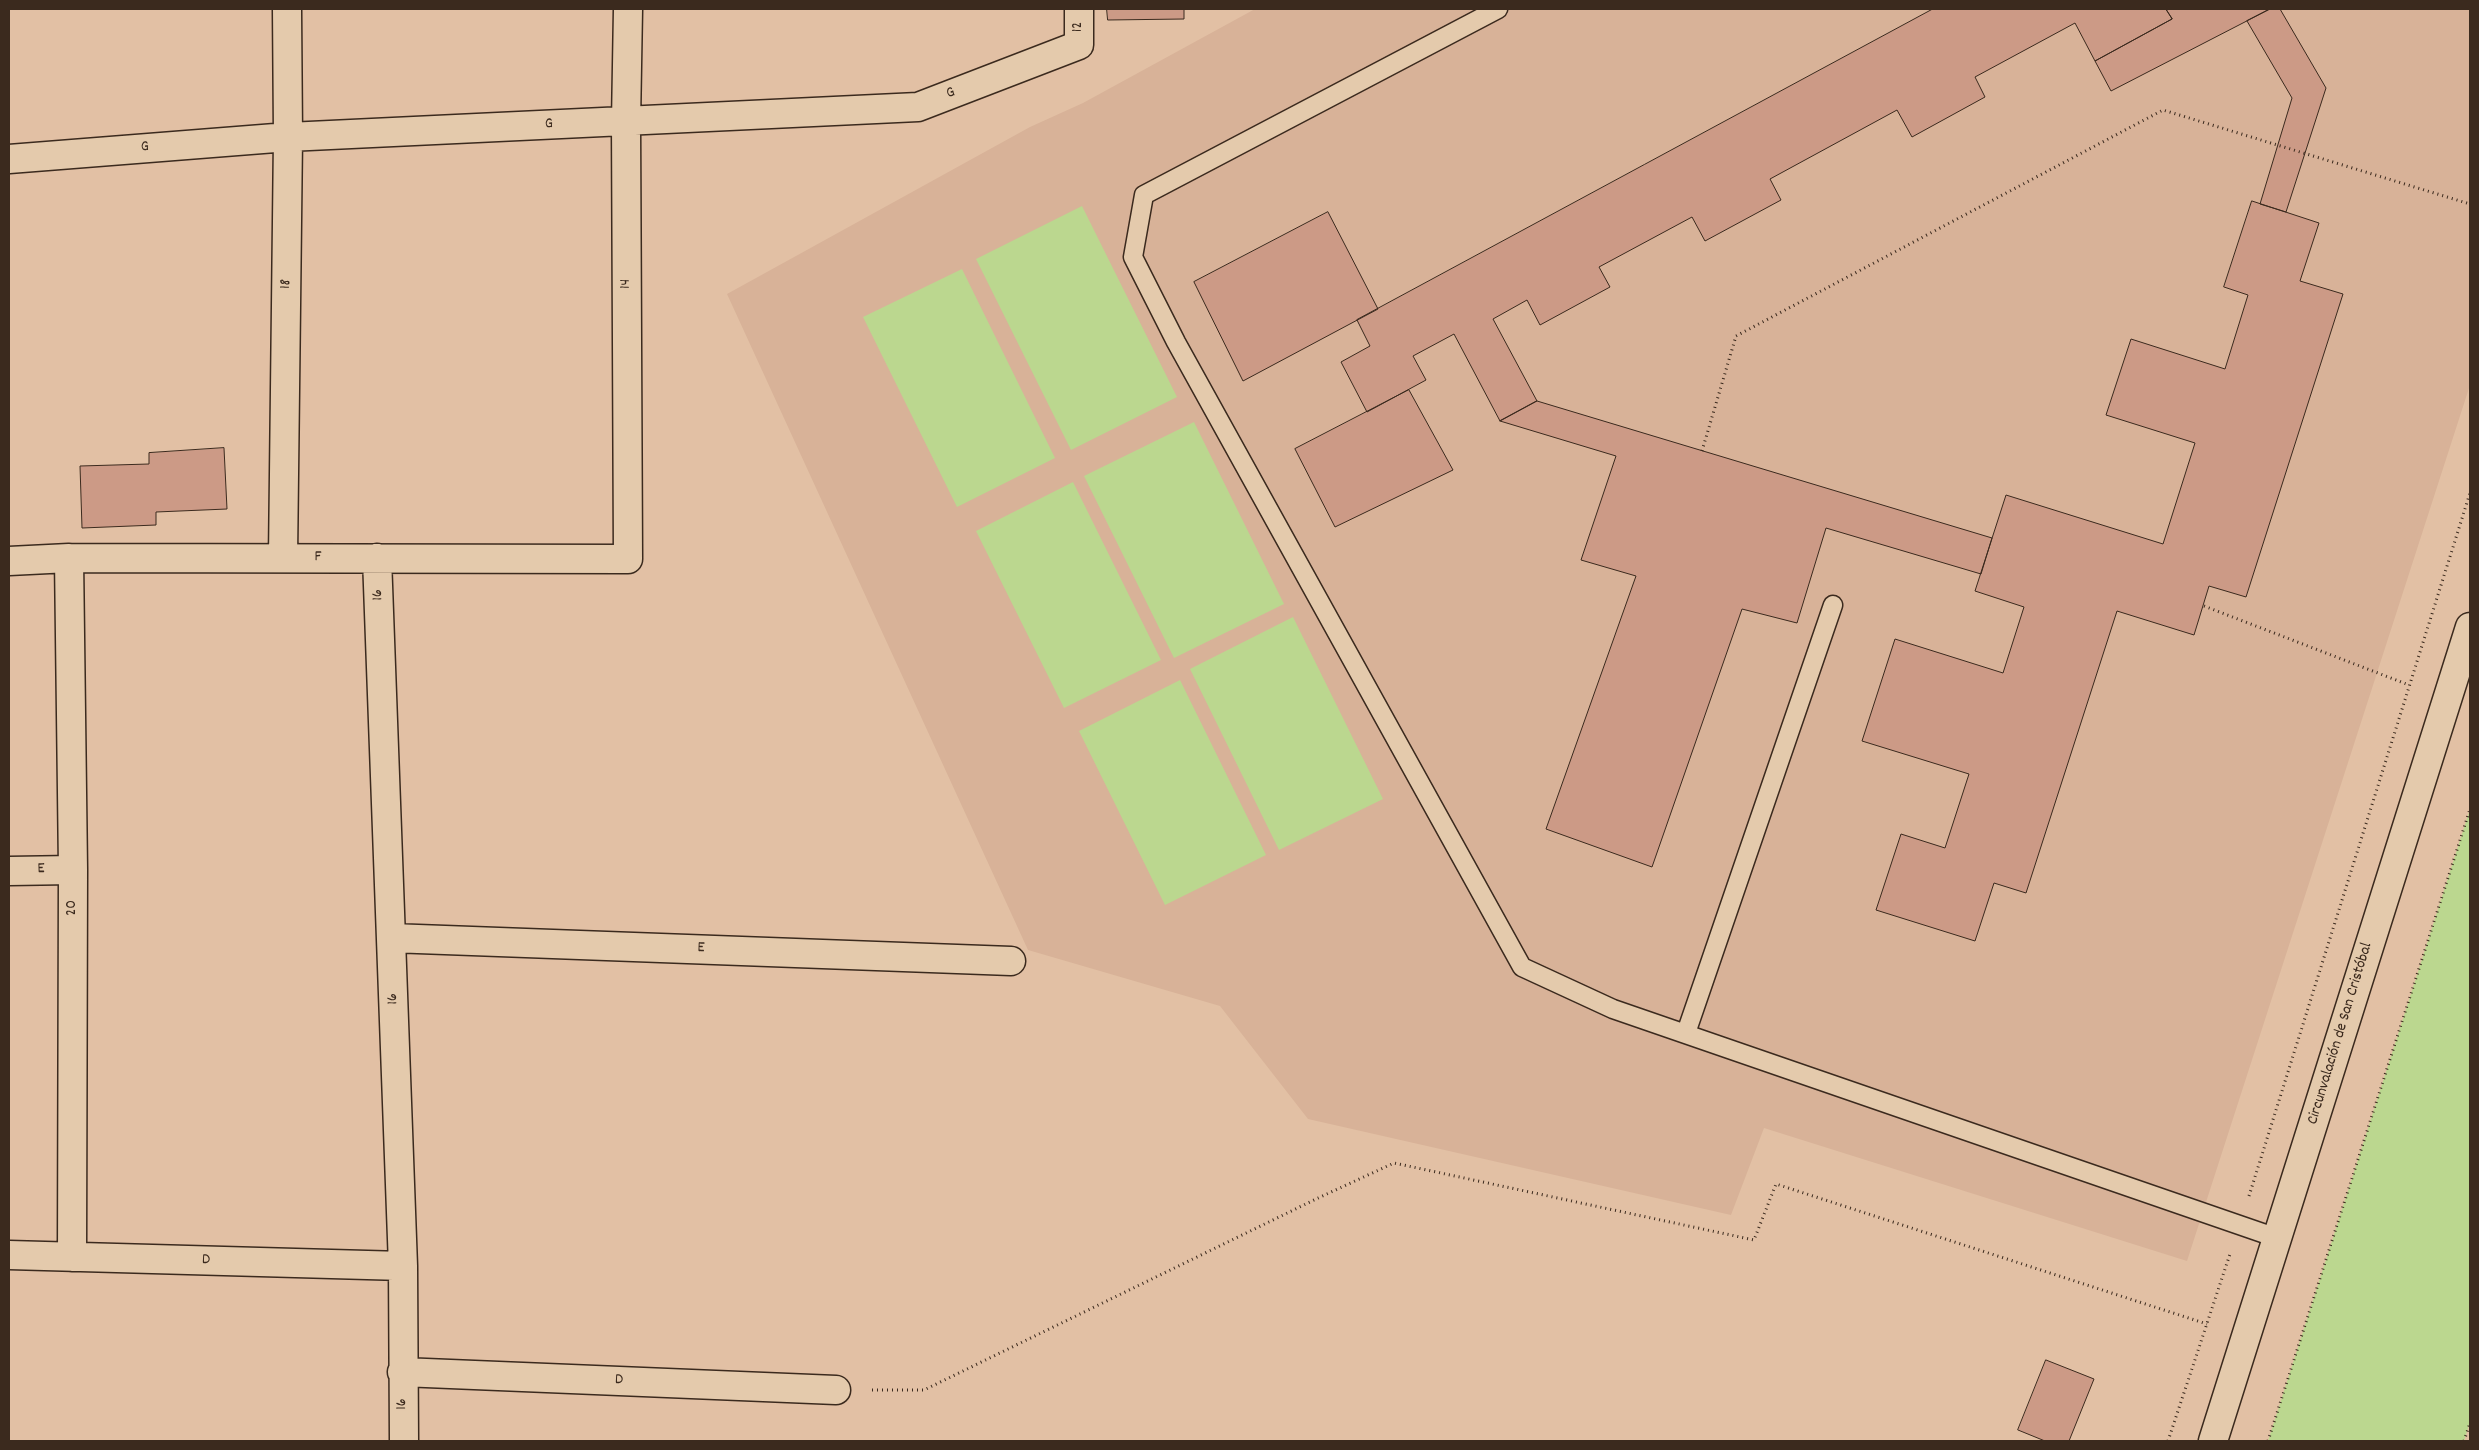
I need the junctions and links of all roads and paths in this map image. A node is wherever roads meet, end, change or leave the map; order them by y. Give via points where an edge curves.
1 (287, 9) edge
2 (628, 9) edge
3 (1079, 9) edge
4 (1498, 9) edge
5 (1079, 45) joint
6 (626, 122) junction
7 (288, 137) junction
8 (9, 159) edge
9 (2470, 204) edge
10 (1702, 451) dead end
11 (2470, 493) edge
12 (69, 558) junction
13 (283, 558) junction
14 (377, 558) junction
15 (628, 559) joint
16 (9, 560) edge
17 (1833, 605) dead end
18 (2204, 606) dead end
19 (2470, 627) edge
20 (2408, 685) junction
21 (2447, 699) junction
22 (2470, 809) edge
23 (73, 870) junction
24 (9, 871) edge
25 (392, 938) junction
26 (1011, 960) dead end
27 (1686, 1033) junction
28 (2241, 1224) junction
29 (2277, 1238) junction
30 (9, 1255) edge
31 (72, 1257) junction
32 (403, 1266) junction
33 (2207, 1324) junction
34 (402, 1372) junction
35 (836, 1390) joint
36 (2470, 1423) edge
37 (404, 1441) edge
38 (2168, 1441) edge
39 (2213, 1441) edge
40 (2268, 1441) edge
41 (2464, 1441) edge

1 - 7 street, 18
2 - 6 street, 14
3 - 5 street, 12
4 - 27 lane via 1144,196 1133,257 1181,351 1522,967 1613,1009
5 - 6 street, G via 918,107
6 - 7 street, G
6 - 15 street, 14
7 - 8 street, G
7 - 13 street, 18
9 - 10 path via 2163,110 1736,336
11 - 20 path
12 - 13 street, F
12 - 16 street, F
12 - 23 street, 20
13 - 14 street, F
14 - 15 street, F
14 - 25 street, 16
17 - 27 lane
18 - 20 path
19 - 21 street, Circunvalación de San Cristóbal
20 - 21 path
20 - 28 path
21 - 29 street, Circunvalación de San Cristóbal
22 - 40 path
23 - 24 street, E
23 - 31 street, 20
25 - 26 street, E
25 - 32 street, 16
27 - 28 lane
28 - 29 lane
28 - 33 path
29 - 39 street, Circunvalación de San Cristóbal
30 - 31 street, D
31 - 32 street, D
32 - 34 street, 16
33 - 35 path via 1776,1184 1754,1240 1394,1164 924,1390
33 - 38 path
34 - 35 street, D
34 - 37 street, 16
36 - 41 path

